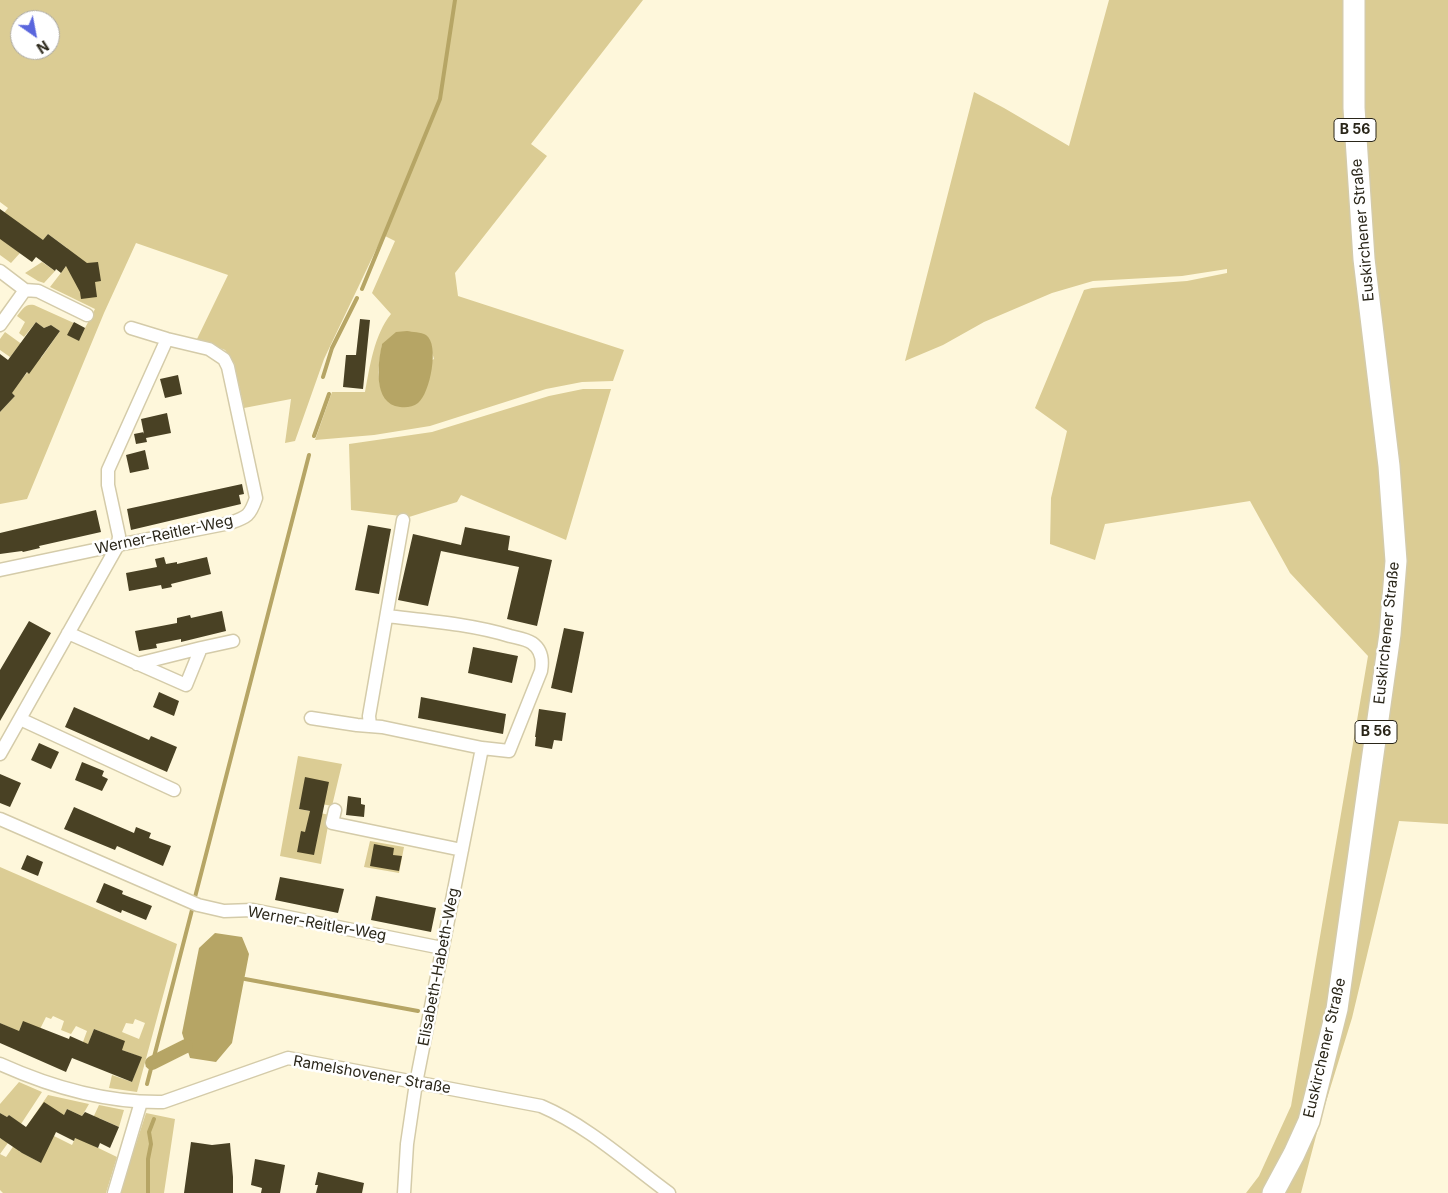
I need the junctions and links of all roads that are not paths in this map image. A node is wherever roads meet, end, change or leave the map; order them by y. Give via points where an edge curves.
1 (1354, 0) edge
2 (0, 271) edge
3 (25, 290) junction
4 (87, 315) dead end
5 (0, 325) edge
6 (131, 328) dead end
7 (167, 339) junction
8 (403, 520) dead end
9 (118, 545) junction
10 (0, 570) edge
11 (387, 616) junction
12 (68, 633) junction
13 (233, 642) dead end
14 (201, 648) junction
15 (137, 664) junction
16 (311, 718) dead end
17 (20, 719) junction
18 (370, 725) junction
19 (482, 748) junction
20 (0, 754) edge
21 (174, 790) dead end
22 (335, 810) dead end
23 (0, 819) edge
24 (462, 850) junction
25 (442, 948) junction
26 (0, 1064) edge
27 (416, 1083) junction
28 (142, 1102) junction
29 (114, 1193) edge
30 (404, 1193) edge
31 (669, 1193) edge
32 (1273, 1193) edge

1 - 32 main road, Euskirchener Straße / B 56 via 1354,108 1364,259 1389,466 1396,561 1390,634 1337,1009 1309,1120
2 - 3 street
3 - 4 street via 38,290
3 - 5 street
6 - 7 street, Werner-Reitler-Weg
7 - 9 street via 108,470
7 - 9 street, Werner-Reitler-Weg via 209,349 228,367 256,498 252,511 230,523
8 - 11 street
9 - 10 street, Werner-Reitler-Weg
9 - 12 street
11 - 18 street
11 - 19 street via 484,628 527,640 540,652 541,671 509,751
12 - 15 street
12 - 17 street
13 - 14 street
14 - 15 street
14 - 15 street via 186,685
16 - 18 street
17 - 20 street
17 - 21 street
18 - 19 street
19 - 24 street, Elisabeth-Habeth-Weg
22 - 24 street via 332,823
23 - 25 street, Werner-Reitler-Weg via 198,905 224,911 253,910
24 - 25 street, Elisabeth-Habeth-Weg
25 - 27 street, Elisabeth-Habeth-Weg
26 - 28 street, Ramelshovener Straße via 65,1089
27 - 28 street, Ramelshovener Straße via 288,1058 163,1102
27 - 30 street, Elisabeth-Habeth-Weg via 406,1144
27 - 31 street, Ramelshovener Straße via 541,1106 560,1114
28 - 29 street

